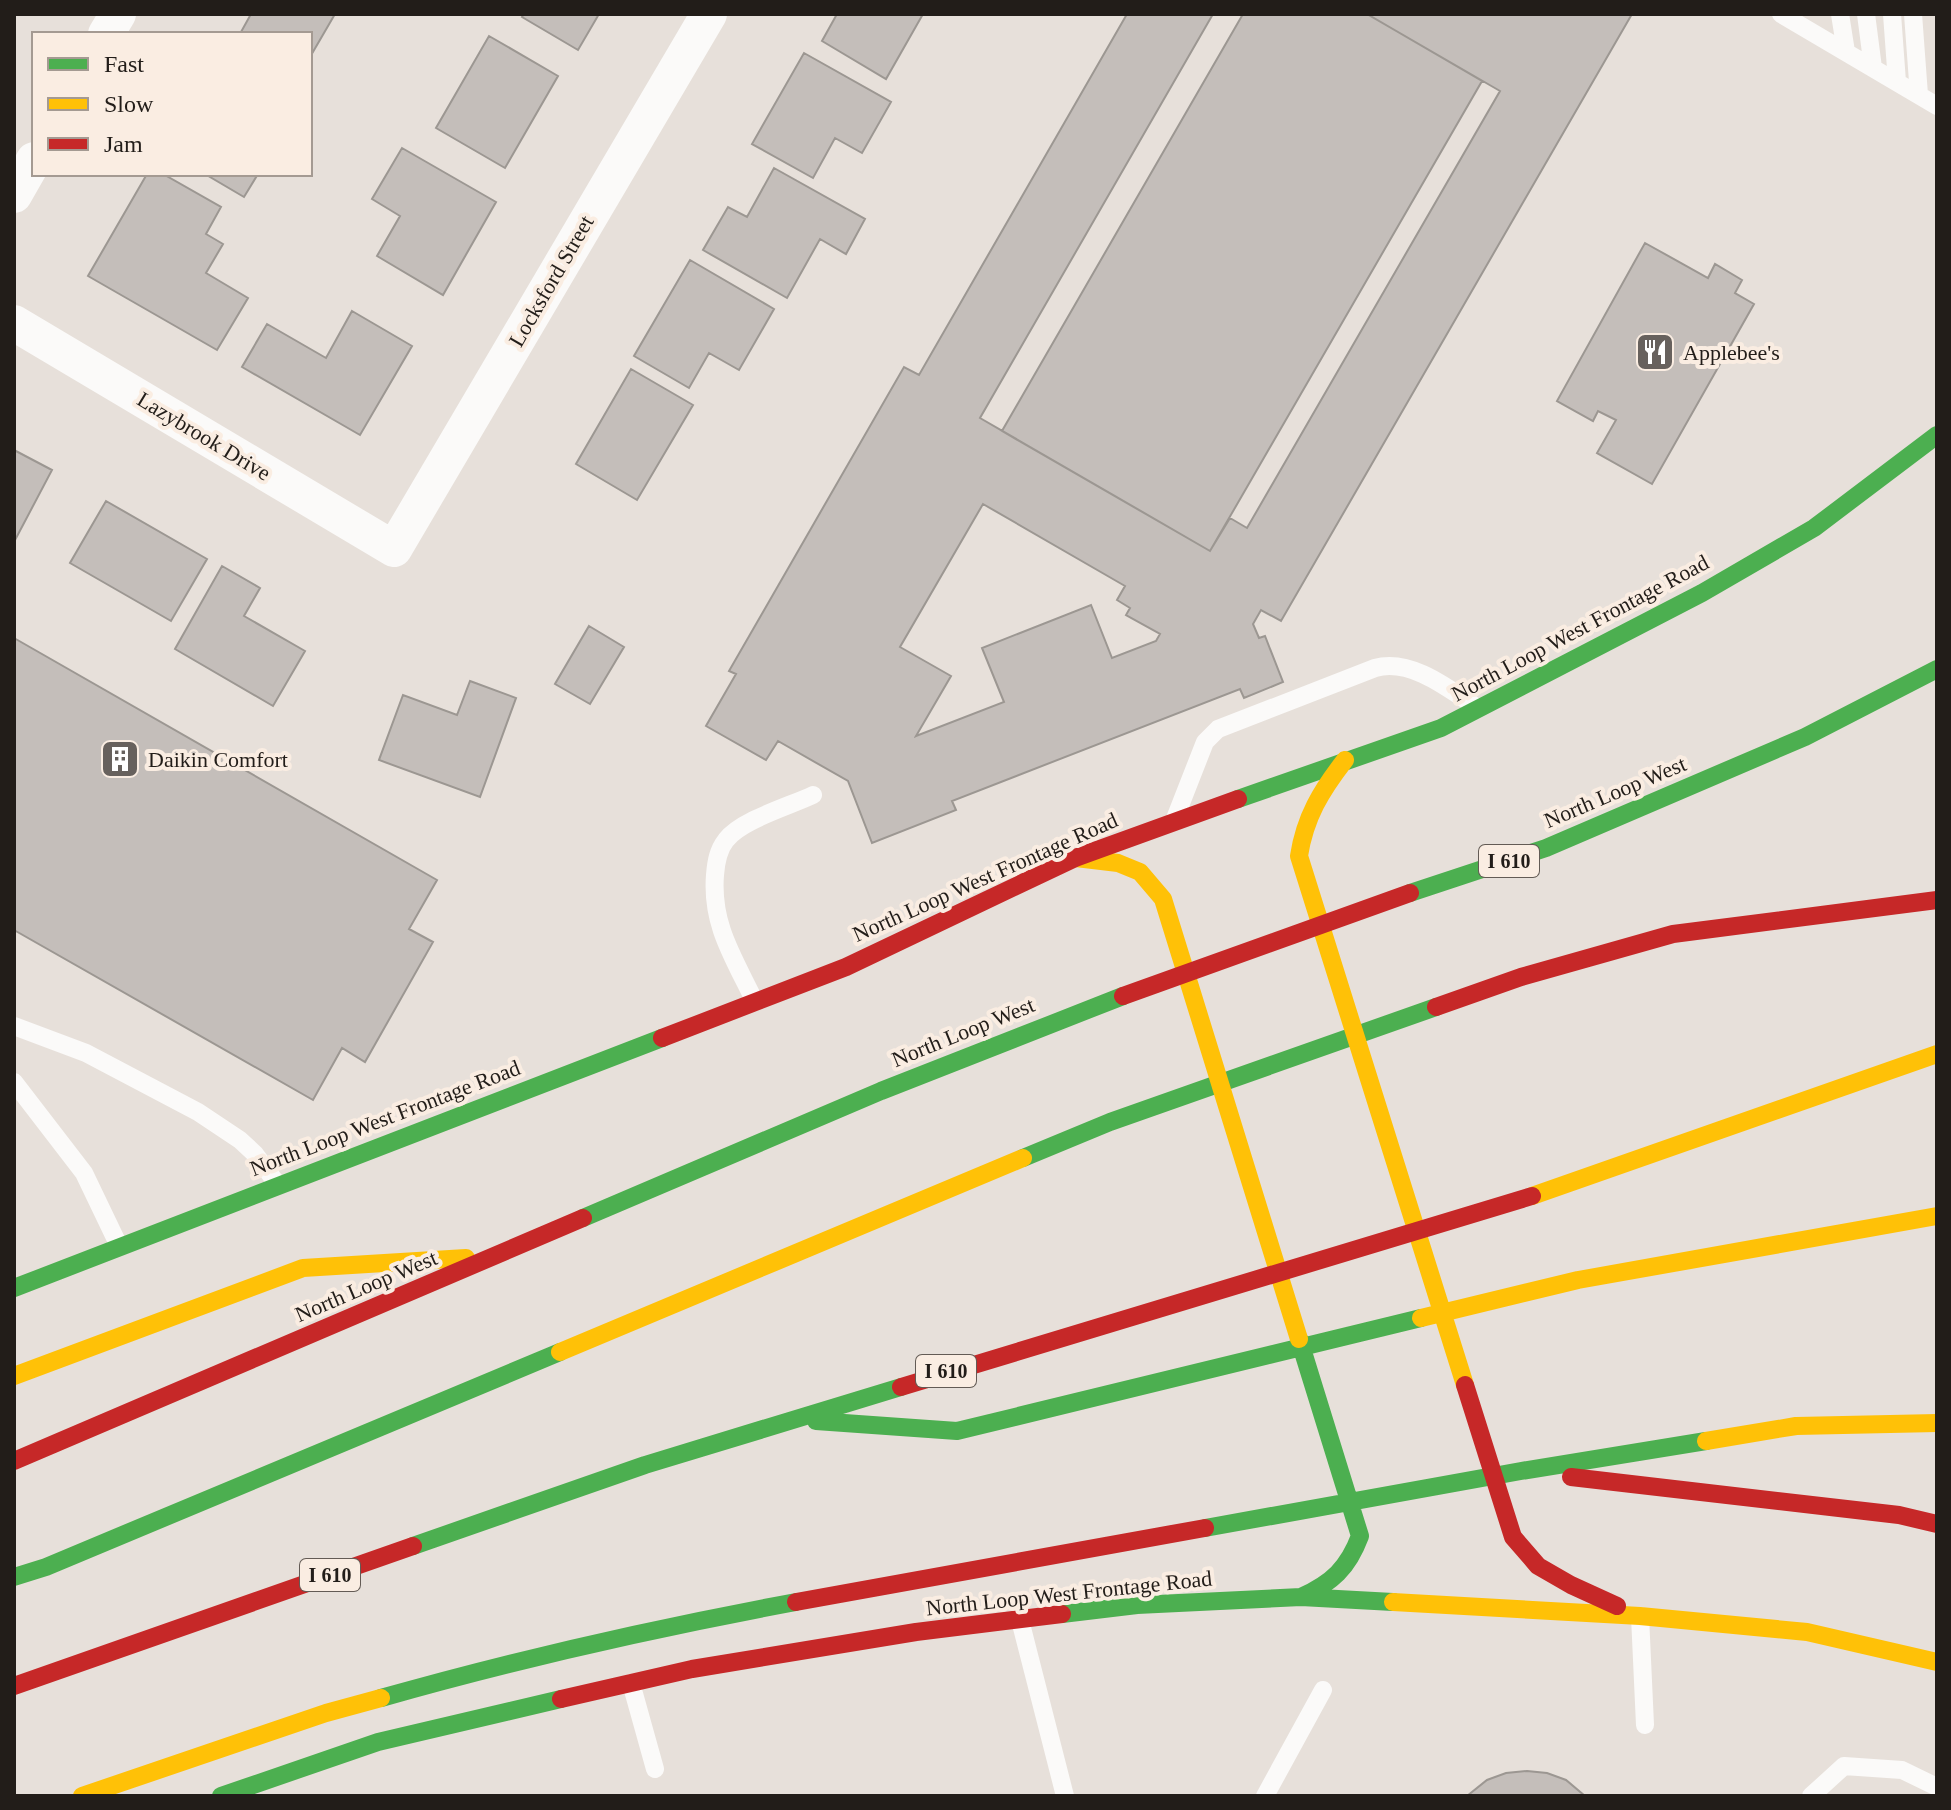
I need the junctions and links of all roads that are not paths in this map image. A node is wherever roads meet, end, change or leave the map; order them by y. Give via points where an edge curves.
1 (118, 14) edge
2 (709, 14) edge
3 (1781, 14) edge
4 (1815, 14) edge
5 (1840, 14) edge
6 (1866, 14) edge
7 (1892, 14) edge
8 (1913, 14) edge
9 (107, 32) edge
10 (1818, 36) junction
11 (1846, 52) junction
12 (1873, 68) junction
13 (1897, 82) junction
14 (1919, 95) junction
15 (1937, 106) edge
16 (32, 164) edge
17 (14, 195) edge
18 (14, 323) edge
19 (1937, 435) edge
20 (394, 549) joint
21 (1937, 669) edge
22 (1479, 708) junction
23 (1345, 760) junction
24 (813, 795) dead end
25 (1174, 822) junction
26 (1075, 858) junction
27 (1937, 900) edge
28 (755, 1002) junction
29 (14, 1026) edge
30 (1937, 1054) edge
31 (14, 1082) edge
32 (278, 1185) junction
33 (1937, 1216) edge
34 (119, 1246) junction
35 (500, 1256) junction
36 (14, 1288) edge
37 (14, 1376) edge
38 (790, 1419) junction
39 (1937, 1423) edge
40 (14, 1461) edge
41 (1521, 1471) junction
42 (1937, 1524) edge
43 (14, 1577) edge
44 (1301, 1597) junction
45 (1640, 1616) junction
46 (1020, 1620) junction
47 (1937, 1662) edge
48 (631, 1683) junction
49 (14, 1686) edge
50 (1323, 1690) dead end
51 (1645, 1725) dead end
52 (655, 1769) dead end
53 (1937, 1787) edge
54 (82, 1796) edge
55 (221, 1796) edge
56 (1065, 1796) edge
57 (1265, 1796) edge
58 (1811, 1796) edge

1 - 9 street
2 - 20 street, Locksford Street
3 - 10 lane
4 - 10 lane
5 - 11 lane
6 - 12 lane
7 - 13 lane
8 - 14 lane
10 - 11 lane
11 - 12 lane
12 - 13 lane
13 - 14 lane
14 - 15 lane
16 - 17 street
18 - 20 street, Lazybrook Drive
19 - 22 main road, North Loop West Frontage Road via 1814,528 1702,593
21 - 35 main road, North Loop West / I 610 via 1805,737 1546,848 1066,1016
22 - 23 main road, North Loop West Frontage Road via 1441,728
22 - 25 lane via 1409,669 1389,664 1375,668 1218,729 1205,742
23 - 25 main road, North Loop West Frontage Road
23 - 45 main road via 1314,800 1299,856 1513,1537 1538,1566
24 - 28 lane via 740,828 726,839 717,857 718,924
25 - 26 main road, North Loop West Frontage Road
26 - 28 main road, North Loop West Frontage Road via 846,967
26 - 44 main road via 1118,863 1140,872 1163,899 1360,1536 1351,1563 1330,1584
27 - 43 main road via 1673,934 1521,977 1110,1122
28 - 32 main road, North Loop West Frontage Road
29 - 32 lane via 86,1053 198,1112 240,1140
30 - 38 main road, I 610 via 1563,1186
31 - 34 lane via 84,1173
32 - 34 main road, North Loop West Frontage Road
33 - 38 main road via 1578,1280 957,1431
34 - 36 main road, North Loop West Frontage Road
35 - 37 main road via 303,1268
35 - 40 main road, North Loop West / I 610
38 - 49 main road, I 610
39 - 41 main road via 1796,1426
41 - 42 main road via 1883,1513
41 - 54 main road via 715,1617 498,1665 326,1713
44 - 45 main road, North Loop West Frontage Road
44 - 46 main road, North Loop West Frontage Road via 1137,1605
45 - 47 main road, North Loop West Frontage Road via 1807,1632
45 - 51 lane
46 - 48 main road, North Loop West Frontage Road via 901,1635
46 - 56 lane
48 - 52 lane
48 - 55 main road, North Loop West Frontage Road via 378,1742
50 - 57 lane
53 - 58 lane via 1902,1770 1844,1766

